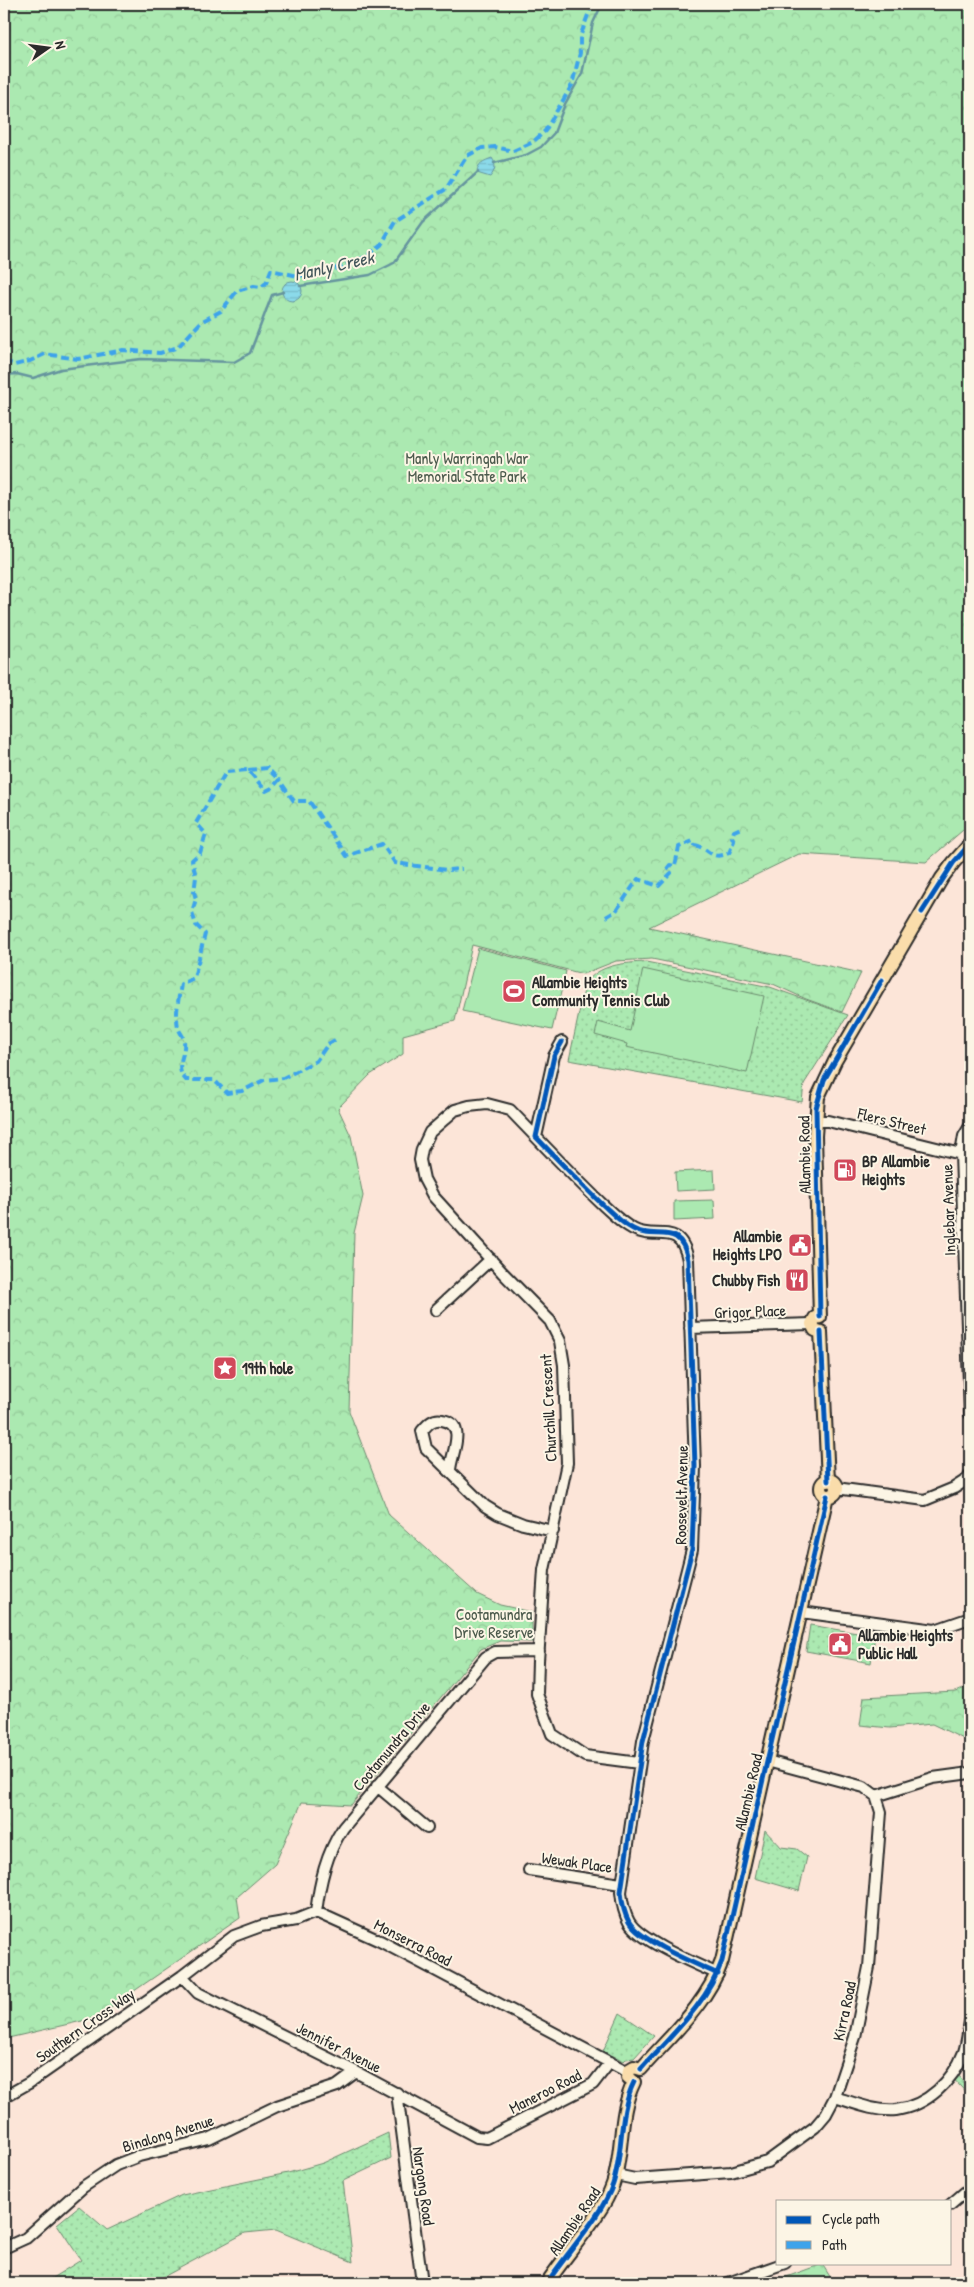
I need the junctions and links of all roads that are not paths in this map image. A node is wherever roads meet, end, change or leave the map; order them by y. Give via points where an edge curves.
1 (970, 844) edge
2 (562, 1042) dead end
3 (816, 1121) junction
4 (970, 1126) edge
5 (536, 1137) junction
6 (961, 1154) junction
7 (968, 1237) edge
8 (491, 1259) junction
9 (436, 1310) dead end
10 (818, 1324) junction
11 (690, 1328) junction
12 (970, 1395) edge
13 (970, 1414) edge
14 (450, 1471) junction
15 (970, 1475) edge
16 (830, 1488) junction
17 (553, 1531) junction
18 (802, 1612) junction
19 (970, 1618) edge
20 (539, 1651) junction
21 (767, 1762) junction
22 (638, 1763) junction
23 (970, 1773) edge
24 (377, 1786) junction
25 (876, 1796) junction
26 (427, 1828) dead end
27 (529, 1870) dead end
28 (621, 1884) junction
29 (316, 1912) junction
30 (718, 1974) junction
31 (182, 1976) junction
32 (970, 2022) edge
33 (610, 2062) junction
34 (356, 2072) junction
35 (631, 2077) junction
36 (396, 2093) junction
37 (4, 2097) edge
38 (835, 2097) junction
39 (487, 2138) joint
40 (616, 2175) junction
41 (970, 2188) edge
42 (952, 2202) edge
43 (4, 2248) edge
44 (781, 2264) edge
45 (422, 2283) edge
46 (539, 2283) edge
47 (547, 2283) edge
48 (728, 2283) edge

1 - 3 main road, Allambie Road via 942,878 835,1061 818,1097
2 - 5 street via 554,1056
3 - 6 street, Flers Street via 828,1121
3 - 10 main road, Allambie Road
4 - 6 street, Inglebar Avenue via 964,1136
5 - 8 street, Churchill Crescent via 510,1110 487,1104 455,1110 430,1132 422,1149 420,1160 424,1179 433,1196
5 - 11 street, Roosevelt Avenue via 584,1187 633,1230 676,1237 686,1246
6 - 7 street, Inglebar Avenue
7 - 12 street, Inglebar Avenue
8 - 9 street
8 - 17 street, Churchill Crescent via 550,1321 560,1341 564,1365 567,1463
10 - 11 street, Grigor Place
10 - 16 main road, Allambie Road
11 - 22 street, Roosevelt Avenue via 696,1466 692,1550
12 - 13 street, Inglebar Avenue
14 - 14 street via 426,1448 423,1440 422,1431 430,1422 439,1419 447,1421 458,1435
14 - 17 street via 485,1506 498,1514
15 - 16 street via 936,1498 924,1500
16 - 18 main road, Allambie Road
17 - 20 street, Churchill Crescent via 544,1570
18 - 19 street via 935,1630
18 - 21 main road, Allambie Road
20 - 22 street, Churchill Crescent via 537,1694 552,1734 585,1756
20 - 24 street, Cootamundra Drive via 495,1652 486,1657
21 - 25 street via 864,1787
21 - 30 main road, Allambie Road
22 - 28 street, Roosevelt Avenue
23 - 25 street via 933,1778
24 - 26 street
24 - 29 street, Cootamundra Drive via 334,1842 320,1886
25 - 38 street, Kirra Road via 881,1812 869,1967 855,2037
27 - 28 street, Wewak Place
28 - 30 street, Roosevelt Avenue via 624,1912 634,1929
29 - 31 street via 234,1936
29 - 33 street, Monserra Road via 380,1941
30 - 35 main road, Allambie Road via 700,2004 641,2069 634,2067
31 - 34 street, Jennifer Avenue via 198,1993
31 - 37 street, Southern Cross Way
32 - 38 street via 964,2052 951,2076 930,2097 913,2106 894,2110 863,2106
33 - 35 street, Monserra Road
33 - 39 street, Maneroo Road via 593,2084
34 - 36 street, Jennifer Avenue
34 - 43 street, Binalong Avenue via 337,2086 277,2106 209,2139 116,2165 83,2187 26,2238
35 - 40 main road, Allambie Road
36 - 39 street, Jennifer Avenue via 477,2137
36 - 45 street, Nargong Road
38 - 40 street, Kirra Road via 815,2128 767,2162 731,2172 635,2178
40 - 47 main road, Allambie Road via 604,2203
41 - 42 street
44 - 48 street
46 - 47 main road

